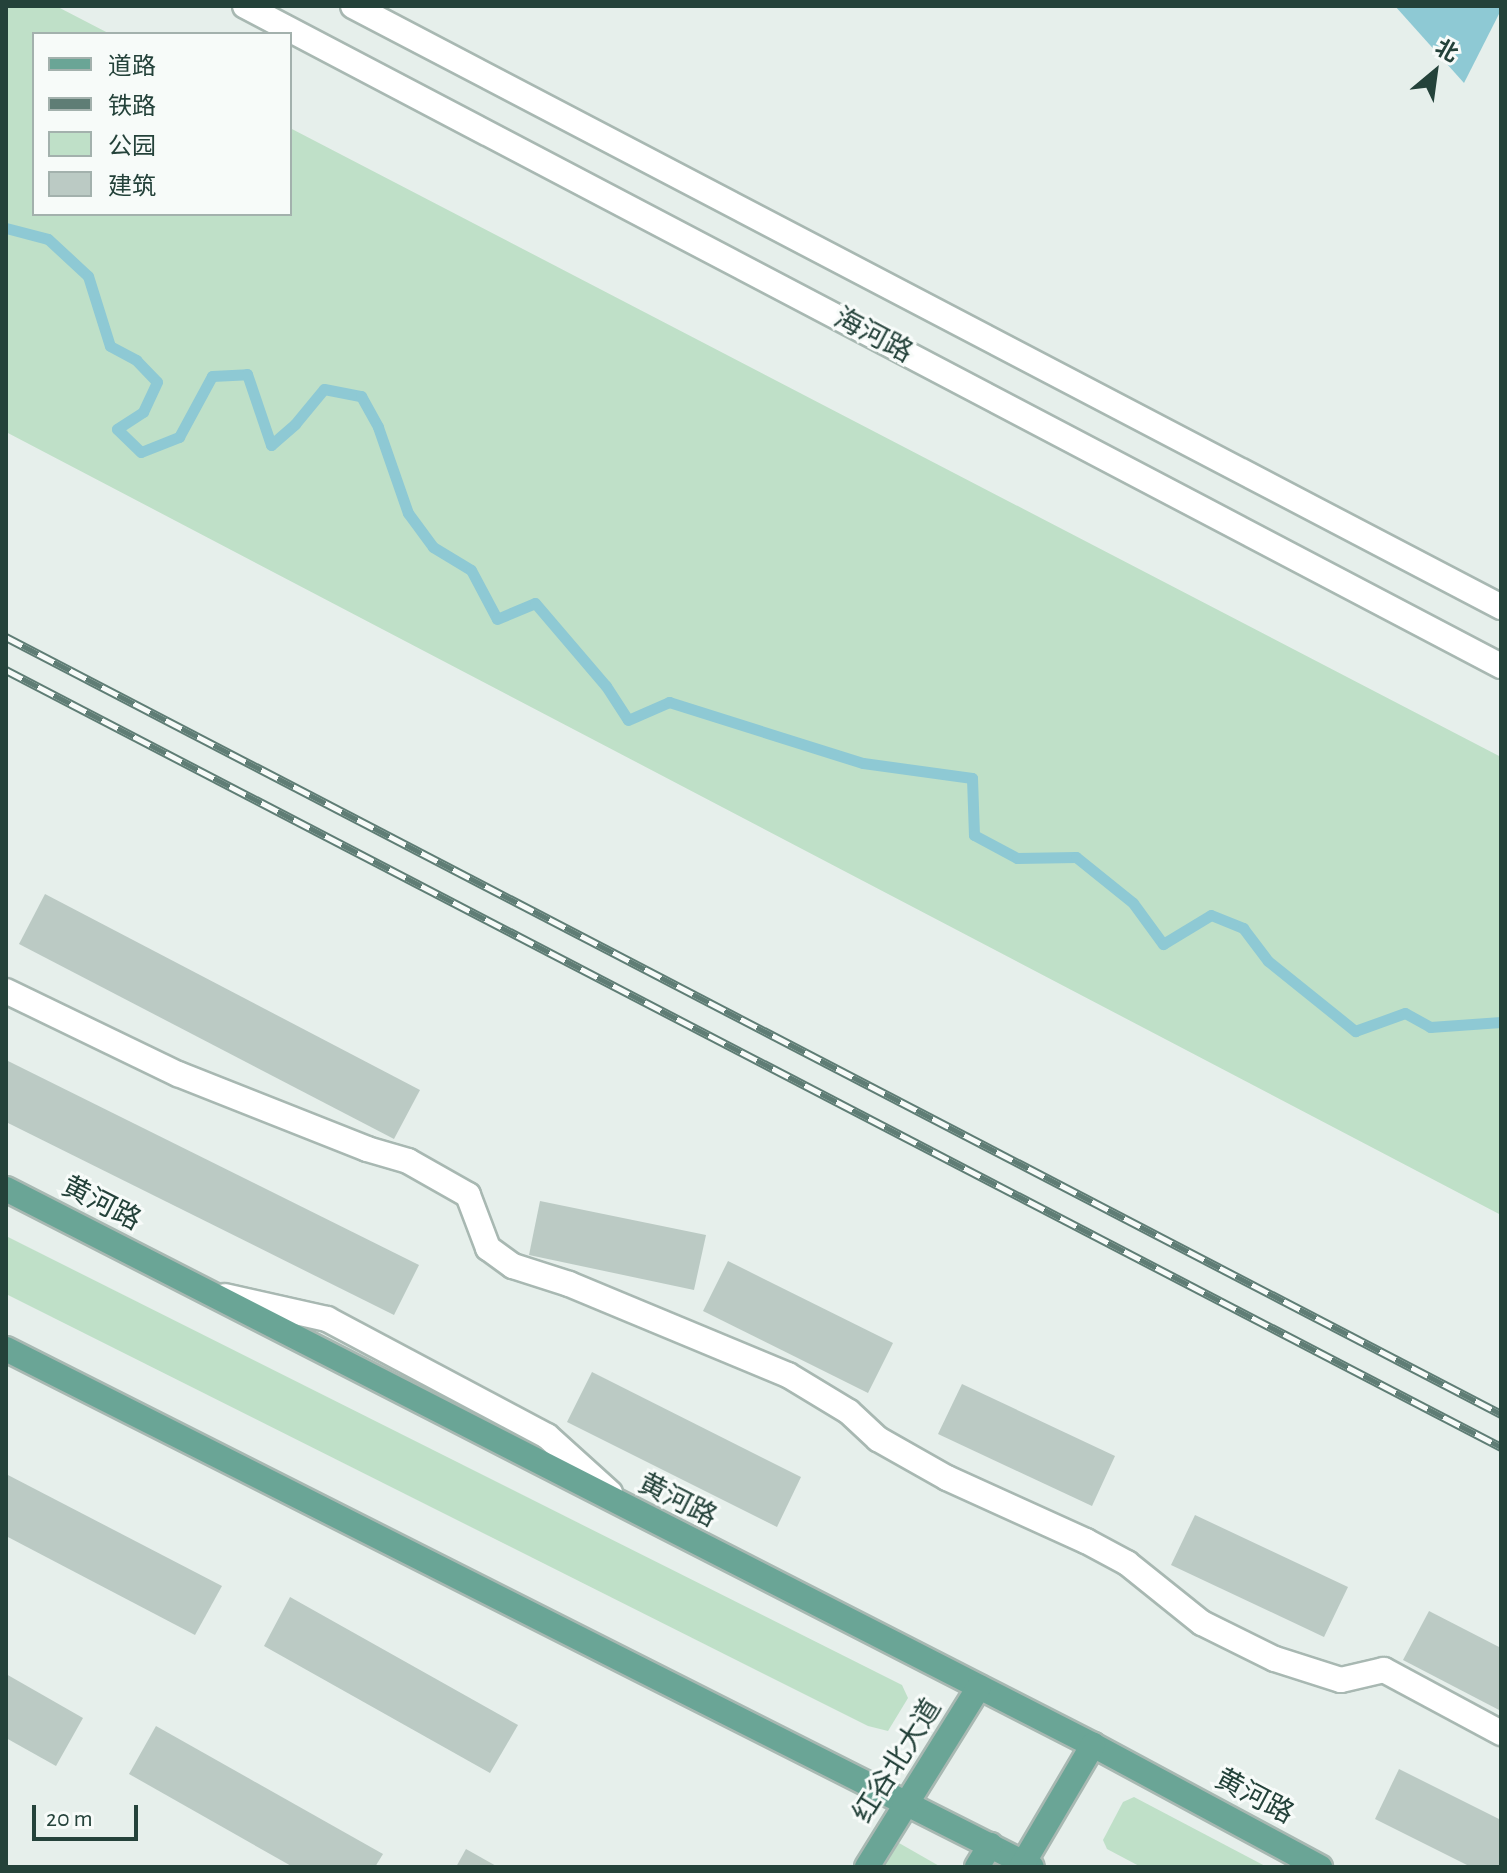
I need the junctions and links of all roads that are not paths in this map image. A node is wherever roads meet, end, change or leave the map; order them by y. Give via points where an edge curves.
1 (245, 6) edge
2 (353, 6) edge
3 (1501, 607) edge
4 (1501, 666) edge
5 (6, 991) edge
6 (6, 1189) edge
7 (6, 1349) edge
8 (979, 1687) junction
9 (1501, 1733) edge
10 (1093, 1745) junction
11 (907, 1803) junction
12 (990, 1845) junction
13 (1026, 1866) edge
14 (867, 1867) edge
15 (977, 1867) edge
16 (1320, 1867) edge

1 - 4 street, 海河路
2 - 3 street, 海河路
5 - 9 street via 178,1074 408,1161 468,1195 488,1248 513,1266 788,1375 849,1412 878,1439 947,1478 1113,1556 1202,1623 1275,1659 1341,1680 1384,1670
6 - 8 main road, 黄河路
7 - 11 main road
8 - 10 main road, 黄河路
8 - 11 main road, 红谷北大道
10 - 13 main road
10 - 16 main road, 黄河路
11 - 12 main road
11 - 14 main road, 红谷北大道
12 - 13 main road
12 - 15 main road

